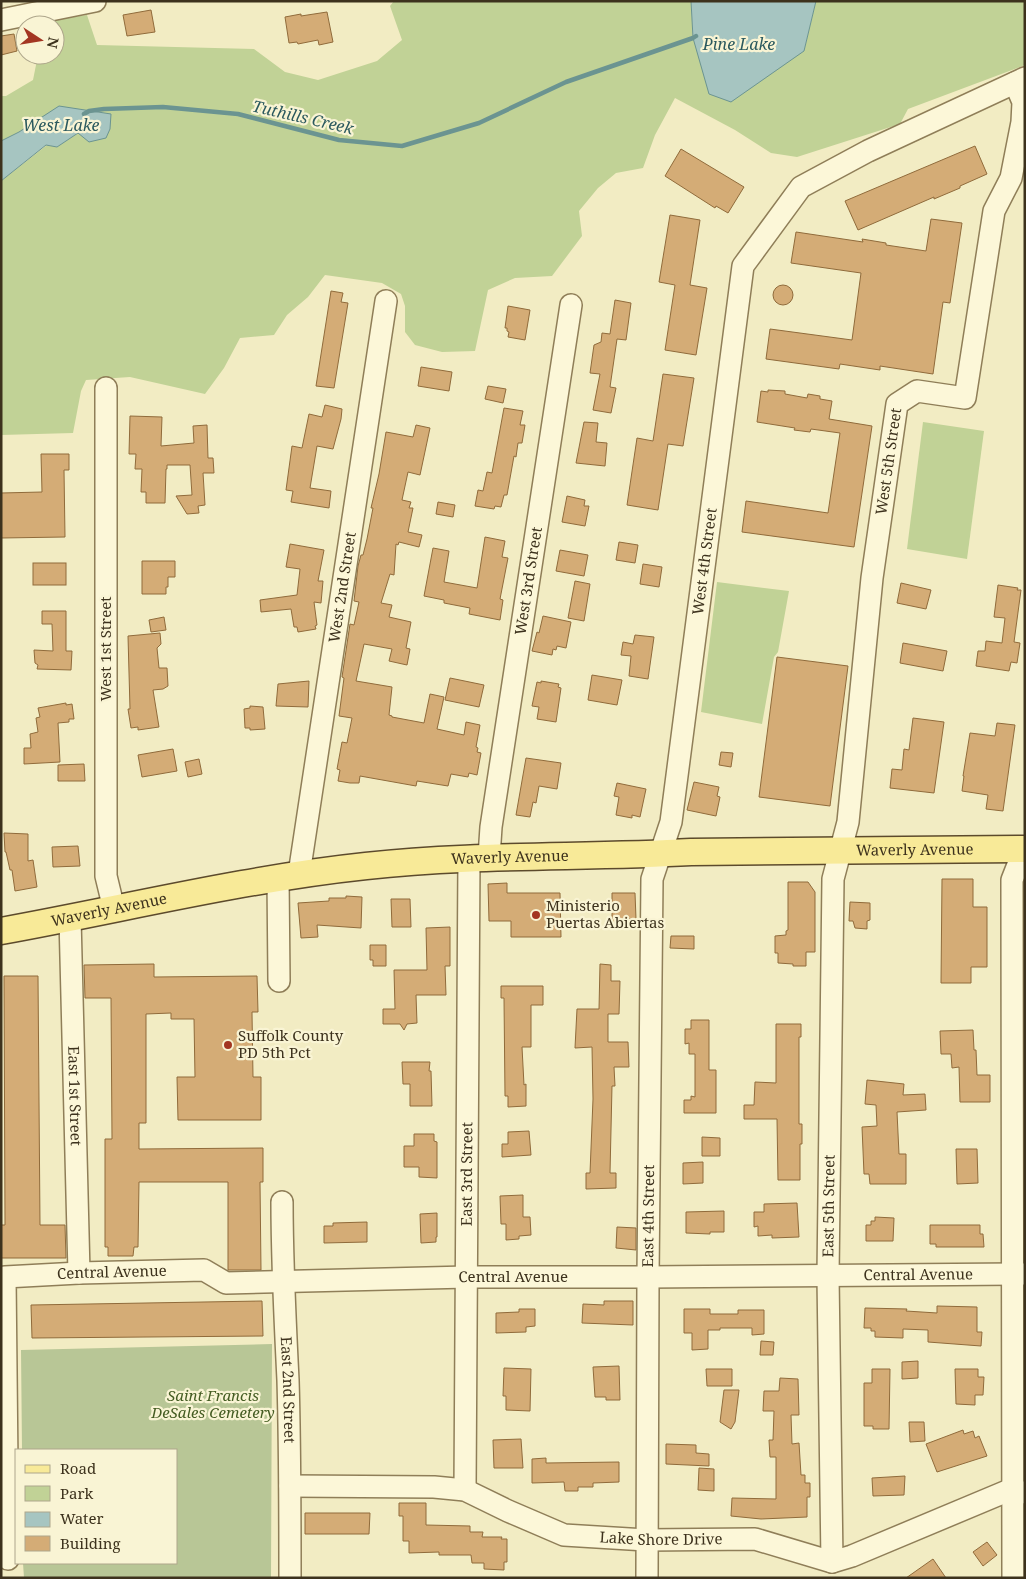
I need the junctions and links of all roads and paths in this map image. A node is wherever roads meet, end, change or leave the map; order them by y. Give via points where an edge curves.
1 (95, 1) edge
2 (1, 20) edge
3 (1020, 81) edge
4 (386, 301) dead end
5 (571, 305) dead end
6 (106, 388) dead end
7 (1024, 848) edge
8 (841, 851) junction
9 (661, 854) junction
10 (479, 857) junction
11 (288, 876) junction
12 (114, 909) junction
13 (70, 918) junction
14 (1, 931) edge
15 (279, 981) dead end
16 (282, 1202) dead end
17 (79, 1273) junction
18 (1019, 1274) edge
19 (828, 1276) junction
20 (466, 1277) junction
21 (648, 1277) junction
22 (283, 1283) junction
23 (290, 1486) junction
24 (465, 1490) junction
25 (1018, 1491) edge
26 (646, 1540) junction
27 (8, 1559) dead end
28 (832, 1562) junction
29 (290, 1578) edge
30 (647, 1578) edge
31 (1013, 1578) edge

1 - 2 street
3 - 8 street, West 5th Street via 1022,122 1011,178 994,211 965,398 917,391 897,404 872,578 848,822
3 - 9 street, West 4th Street via 868,151 801,187 742,266 671,822
4 - 11 street, West 2nd Street
5 - 10 street, West 3rd Street via 491,827
6 - 12 street, West 1st Street via 106,876
7 - 8 main road, Waverly Avenue
7 - 18 street via 1012,880
8 - 9 main road, Waverly Avenue
8 - 19 street, East 5th Street via 832,885
9 - 10 main road, Waverly Avenue
9 - 21 street, East 4th Street via 652,879
10 - 11 main road, Waverly Avenue
10 - 20 street, East 3rd Street
11 - 12 main road, Waverly Avenue
11 - 15 street
12 - 13 main road, Waverly Avenue
13 - 14 main road, Waverly Avenue
13 - 17 street, East 1st Street
16 - 22 street, East 2nd Street
17 - 22 street, Central Avenue via 204,1270 226,1283
17 - 27 street, Central Avenue via 5,1277
18 - 19 street, Central Avenue
18 - 25 street
19 - 21 street, Central Avenue
19 - 28 street, East 5th Street
20 - 21 street, Central Avenue
20 - 22 street, Central Avenue
20 - 24 street, East 3rd Street
21 - 26 street, East 4th Street
22 - 23 street, East 2nd Street
23 - 24 street, Lake Shore Drive via 434,1486
23 - 29 street, East 2nd Street
24 - 26 street, Lake Shore Drive via 564,1535
25 - 28 street
25 - 31 street
26 - 28 street, Lake Shore Drive via 755,1539
26 - 30 street, East 4th Street

